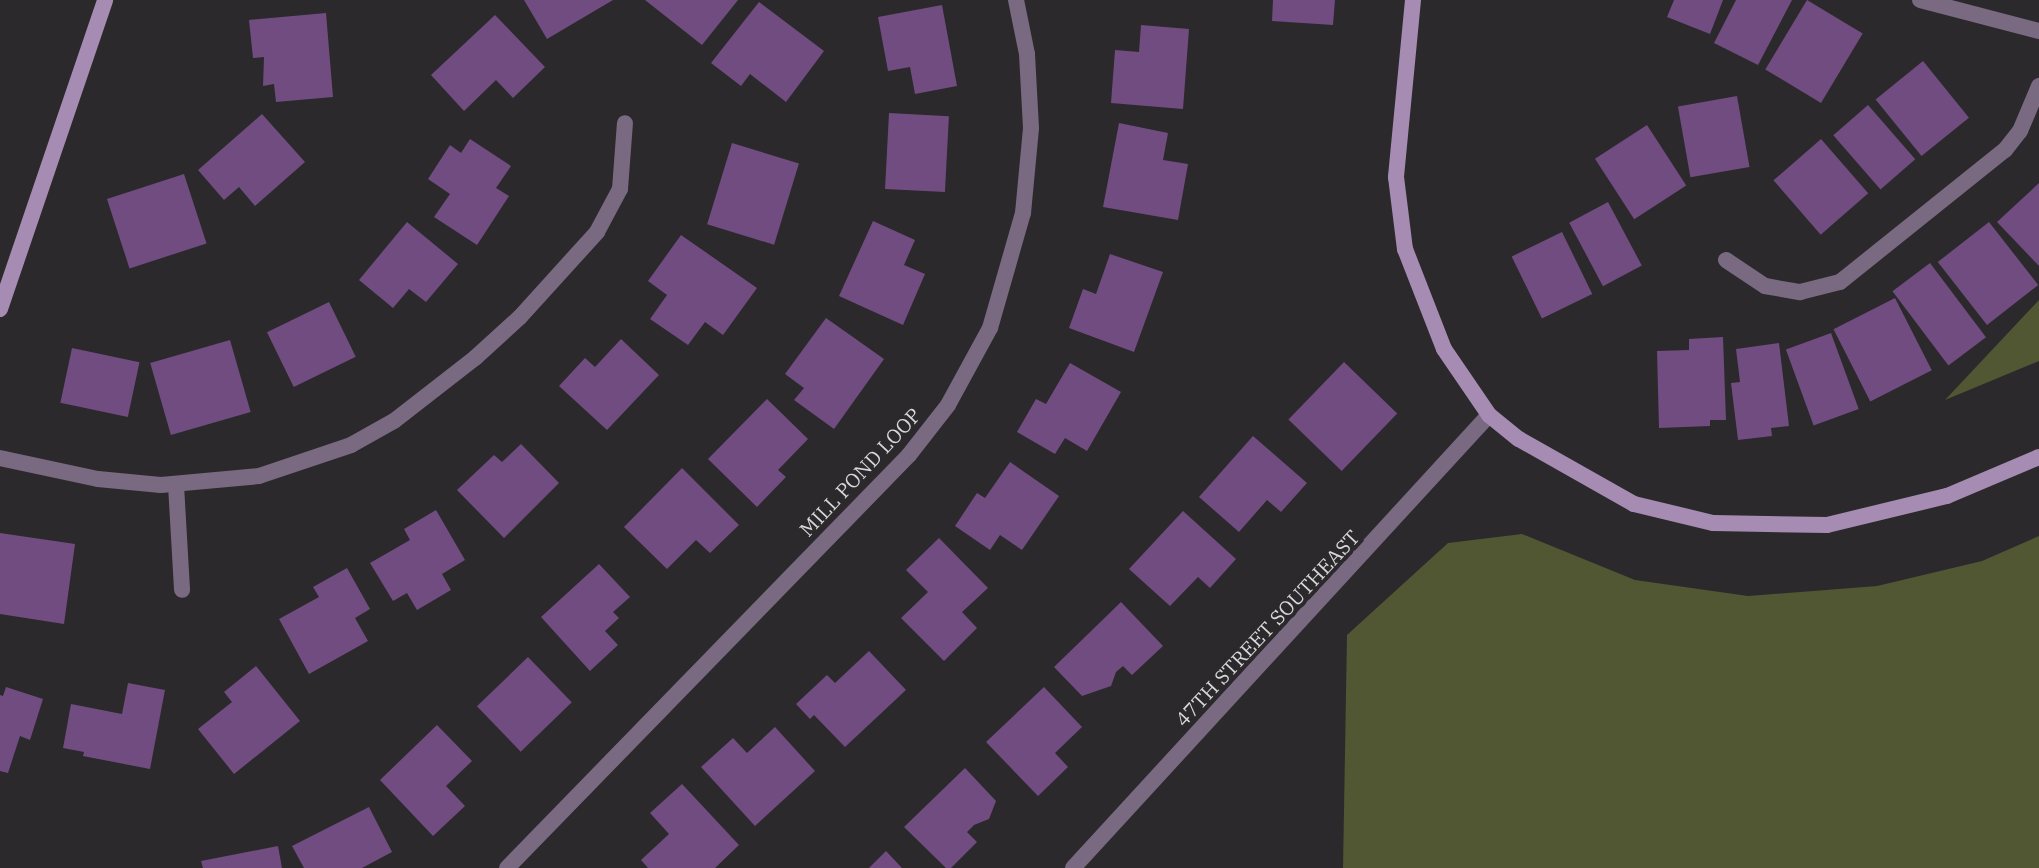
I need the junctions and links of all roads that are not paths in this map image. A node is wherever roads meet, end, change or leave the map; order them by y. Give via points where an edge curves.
1 (105, 0) edge
2 (1016, 0) edge
3 (1413, 0) edge
4 (1920, 0) edge
5 (2039, 31) edge
6 (2039, 86) edge
7 (625, 123) dead end
8 (1726, 260) dead end
9 (0, 309) edge
10 (1489, 415) junction
11 (2039, 457) edge
12 (0, 458) edge
13 (176, 485) junction
14 (182, 590) dead end
15 (507, 868) edge
16 (1073, 868) edge

1 - 9 street
2 - 15 street, MILL POND LOOP via 1027,54 1031,128 1023,213 990,328 948,405 909,455
3 - 10 street via 1396,177 1405,249 1444,349
4 - 5 street
6 - 8 street via 2020,131 2005,150 1840,282 1800,292 1765,286
7 - 13 street via 623,173 607,219 520,317 446,381 394,421 306,463 259,476
10 - 11 street via 1519,439 1634,504 1713,523 1827,525 1947,496
10 - 16 street, 47TH STREET SOUTHEAST
12 - 13 street via 98,479
13 - 14 street

